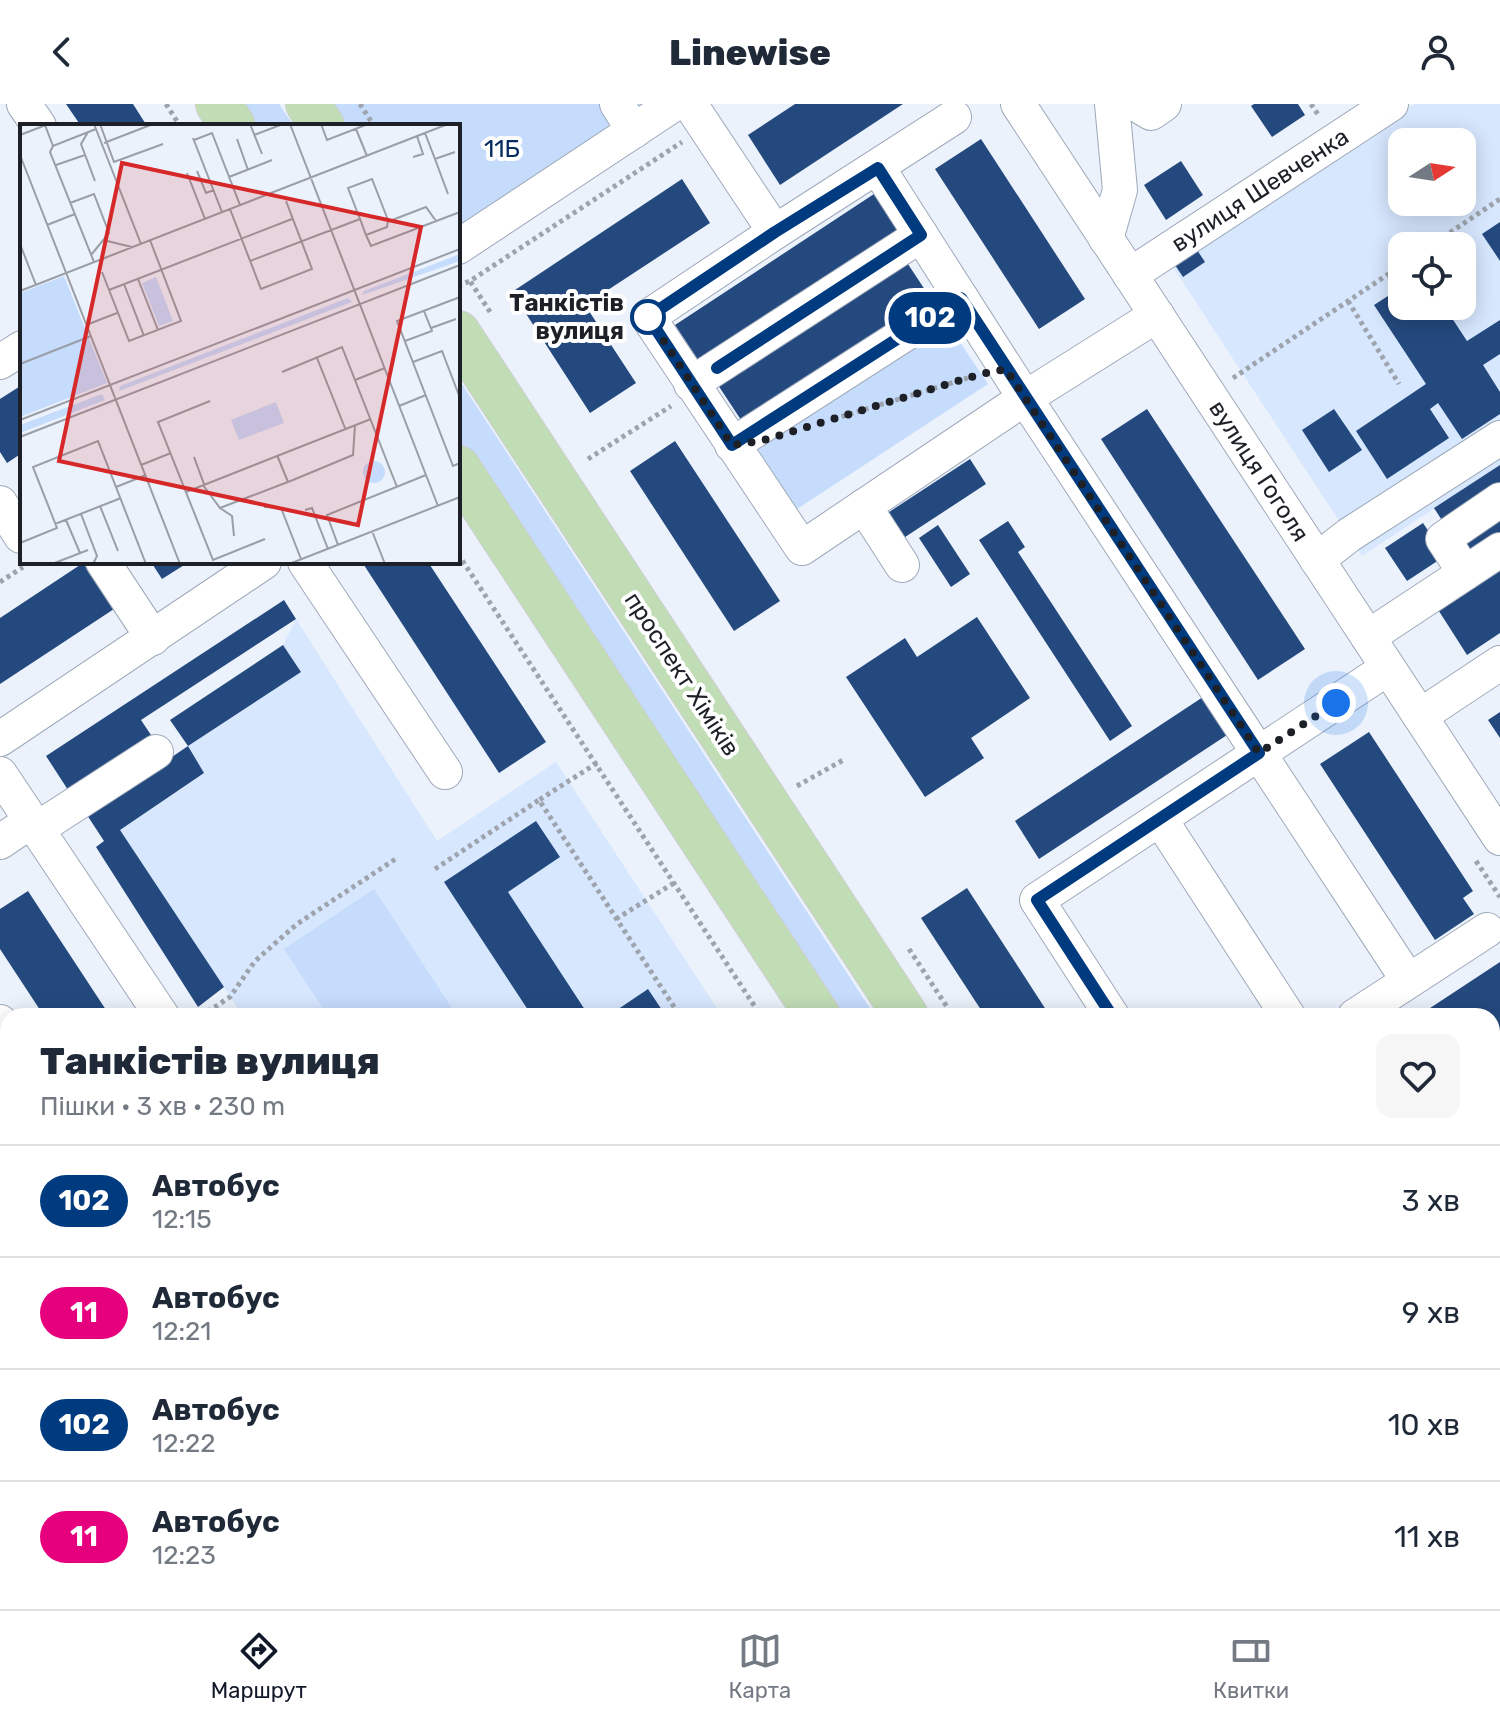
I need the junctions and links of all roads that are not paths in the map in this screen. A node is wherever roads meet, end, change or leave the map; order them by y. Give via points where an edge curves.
1 (24, 104) edge
2 (218, 104) edge
3 (308, 104) edge
4 (674, 104) edge
5 (1018, 104) edge
6 (1112, 104) edge
7 (1136, 104) edge
8 (1164, 104) edge
9 (1391, 104) edge
10 (698, 115) edge
11 (626, 117) edge
12 (954, 117) dead end
13 (38, 124) edge
14 (232, 124) edge
15 (321, 124) edge
16 (878, 168) junction
17 (775, 232) junction
18 (921, 235) junction
19 (1106, 239) junction
20 (460, 245) edge
21 (1130, 275) junction
22 (961, 298) junction
23 (1157, 315) junction
24 (477, 326) edge
25 (20, 349) edge
26 (0, 362) edge
27 (693, 387) junction
28 (1025, 398) junction
29 (1500, 438) edge
30 (732, 445) junction
31 (460, 471) edge
32 (1500, 500) edge
33 (0, 503) edge
34 (864, 506) junction
35 (20, 532) edge
36 (20, 536) edge
37 (0, 549) edge
38 (1500, 550) edge
39 (1317, 560) junction
40 (104, 564) edge
41 (261, 564) edge
42 (306, 564) edge
43 (902, 565) dead end
44 (1465, 573) junction
45 (1368, 637) junction
46 (153, 638) junction
47 (1500, 663) edge
48 (1388, 668) junction
49 (1420, 716) junction
50 (0, 739) edge
51 (156, 752) dead end
52 (1259, 753) junction
53 (445, 772) dead end
54 (0, 774) edge
55 (1160, 819) junction
56 (34, 825) junction
57 (1500, 838) edge
58 (0, 842) edge
59 (1487, 930) dead end
60 (1408, 980) junction
61 (157, 1008) edge
62 (813, 1008) edge
63 (901, 1008) edge
64 (1107, 1008) edge
65 (1283, 1008) edge
66 (1367, 1008) edge

1 - 13 street
2 - 14 main road
3 - 15 main road
4 - 11 street
5 - 19 street, вулиця Гоголя
6 - 19 street via 1120,190
7 - 8 street via 1151,113
9 - 21 street, вулиця Шевченка
10 - 17 street
11 - 20 street
12 - 16 street
16 - 17 street
16 - 18 street
17 - 27 street via 648,317
18 - 22 street
18 - 27 street
19 - 21 street, вулиця Гоголя
21 - 23 street, вулиця Гоголя
22 - 28 street
22 - 30 street
23 - 28 street
23 - 39 street, вулиця Гоголя
24 - 63 main road, проспект Хіміків
25 - 26 street
27 - 30 street
28 - 34 street
28 - 52 street
29 - 39 street
30 - 34 street via 802,548
31 - 62 main road
32 - 44 street via 1443,539
33 - 35 street
34 - 43 street
36 - 37 street
38 - 44 street
39 - 45 street, вулиця Гоголя
40 - 46 street
41 - 46 street
42 - 53 street
44 - 45 street
45 - 48 street, вулиця Гоголя
46 - 50 street
47 - 49 street
48 - 49 street, вулиця Гоголя
48 - 52 street
49 - 57 street, вулиця Гоголя
51 - 56 street
52 - 55 street
52 - 60 street
54 - 56 street
55 - 64 street via 1037,900
55 - 65 street
56 - 58 street
56 - 61 street
59 - 60 street
60 - 66 street

